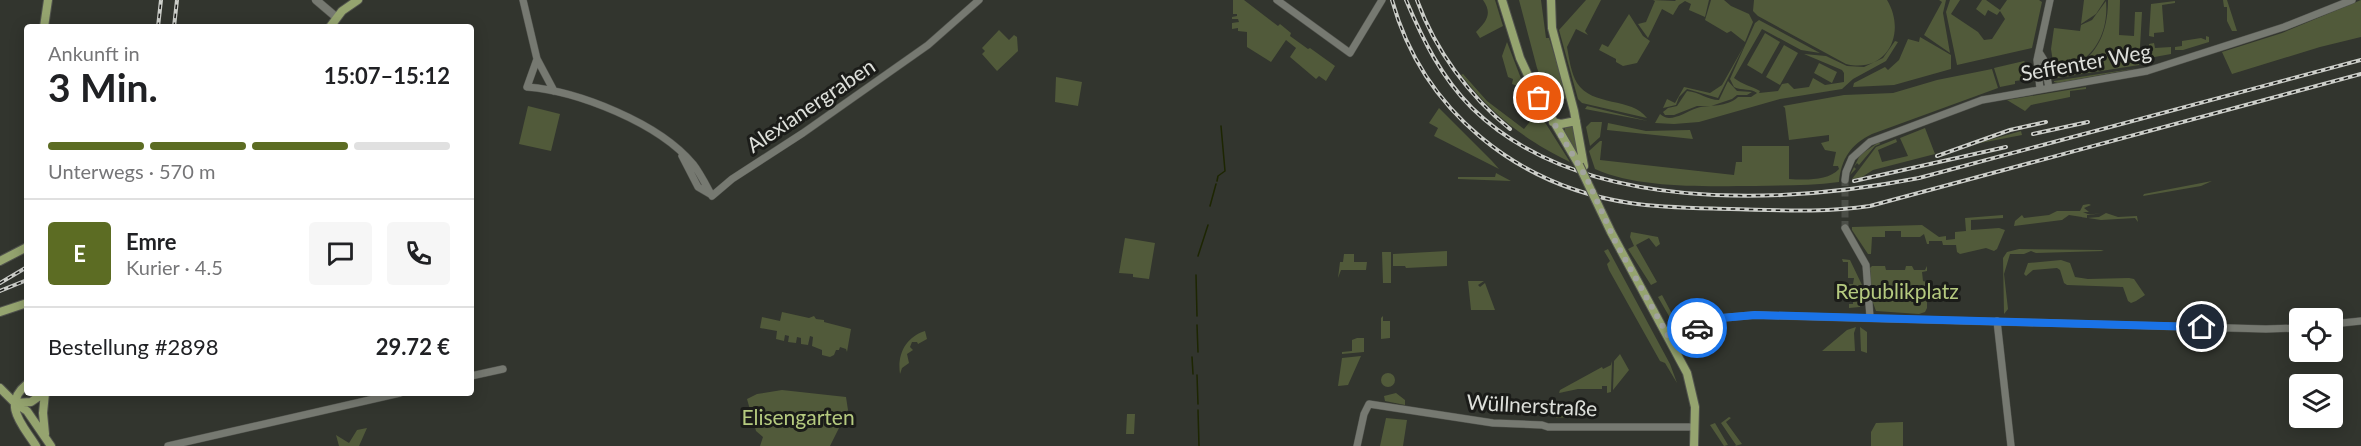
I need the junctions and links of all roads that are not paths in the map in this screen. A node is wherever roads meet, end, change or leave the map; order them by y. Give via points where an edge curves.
1 (48, 0) edge
2 (316, 0) edge
3 (523, 0) edge
4 (979, 0) edge
5 (1277, 0) edge
6 (1382, 0) edge
7 (1502, 0) edge
8 (1551, 0) edge
9 (2050, 0) edge
10 (2352, 0) edge
11 (355, 2) edge
12 (336, 17) junction
13 (44, 24) edge
14 (332, 24) edge
15 (2039, 52) junction
16 (537, 59) junction
17 (2049, 88) junction
18 (2040, 89) junction
19 (554, 91) junction
20 (1576, 121) junction
21 (1553, 122) junction
22 (1582, 166) junction
23 (1845, 180) tunnel mouth
24 (1845, 228) tunnel mouth
25 (24, 249) edge
26 (0, 261) edge
27 (24, 304) edge
28 (0, 312) edge
29 (1870, 317) junction
30 (1997, 321) junction
31 (2361, 321) edge
32 (2343, 323) edge
33 (2289, 328) edge
34 (1671, 341) junction
35 (504, 369) dead end
36 (474, 375) edge
37 (24, 387) edge
38 (0, 388) edge
39 (40, 396) edge
40 (45, 396) edge
41 (387, 396) edge
42 (15, 403) junction
43 (1694, 427) junction
44 (45, 437) junction
45 (36, 446) edge
46 (51, 446) edge
47 (168, 446) edge
48 (1357, 446) edge
49 (1694, 446) edge
50 (2011, 446) edge

1 - 13 main road
2 - 12 main road
3 - 16 street
4 - 19 street, Alexianergraben via 928,45 712,196 693,165 658,135 598,104
5 - 6 street via 1350,53
7 - 21 main road via 1523,64
8 - 20 main road via 1552,28
9 - 15 street
10 - 17 street, Seffenter Weg via 2284,27 2147,71
11 - 12 main road
12 - 14 main road
15 - 17 street
15 - 18 street
16 - 19 street
16 - 19 street via 527,87
17 - 18 street, Seffenter Weg
18 - 23 street, Seffenter Weg via 1991,97 1870,142 1852,158
20 - 21 main road
20 - 22 main road
21 - 22 main road
22 - 34 main road, bridge via 1611,232
24 - 29 street via 1866,265
25 - 26 main road
27 - 28 main road
29 - 30 street
29 - 34 street via 1729,317
30 - 33 street
30 - 50 street
31 - 32 street
34 - 43 main road via 1691,386
35 - 36 street
37 - 42 main road
38 - 42 main road
39 - 42 main road via 31,402
40 - 44 main road
41 - 47 street
42 - 44 main road via 27,411
42 - 45 main road via 17,417
43 - 48 street, Wüllnerstraße via 1548,427 1493,423 1369,404
43 - 49 main road
44 - 46 main road

